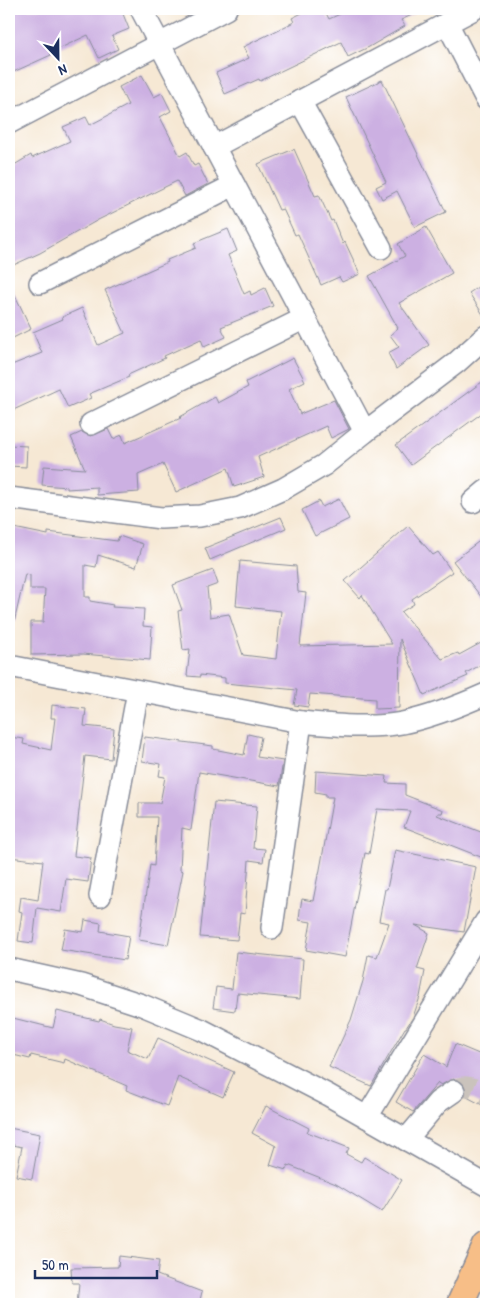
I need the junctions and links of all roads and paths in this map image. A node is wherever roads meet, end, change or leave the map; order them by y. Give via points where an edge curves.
1 (141, 9) edge
2 (226, 9) edge
3 (474, 9) edge
4 (447, 23) junction
5 (160, 43) junction
6 (486, 99) edge
7 (300, 102) junction
8 (9, 123) edge
9 (214, 147) junction
10 (234, 185) junction
11 (381, 248) dead end
12 (40, 283) dead end
13 (305, 318) junction
14 (486, 336) edge
15 (91, 424) dead end
16 (365, 432) junction
17 (9, 498) edge
18 (9, 666) edge
19 (138, 691) junction
20 (486, 695) edge
21 (301, 722) junction
22 (100, 896) dead end
23 (486, 921) edge
24 (272, 928) dead end
25 (9, 968) edge
26 (454, 1091) tunnel mouth
27 (366, 1117) junction
28 (406, 1140) junction
29 (486, 1185) edge
30 (486, 1246) edge
31 (460, 1304) edge

1 - 5 street
2 - 5 street
3 - 4 street
4 - 6 street
4 - 7 street
5 - 8 street
5 - 9 street
7 - 9 street
7 - 11 street
9 - 10 street
10 - 12 street
10 - 13 street
13 - 15 street
13 - 16 street
14 - 16 street via 456,363
16 - 17 street via 324,465 283,488 240,508 219,513 161,518
18 - 19 street
19 - 21 street
19 - 22 street
20 - 21 street via 401,723 335,725
21 - 24 street
23 - 27 street
25 - 27 street via 81,985 142,1005 202,1030
26 - 28 street via 438,1102
27 - 28 street
28 - 29 street
30 - 31 main road

